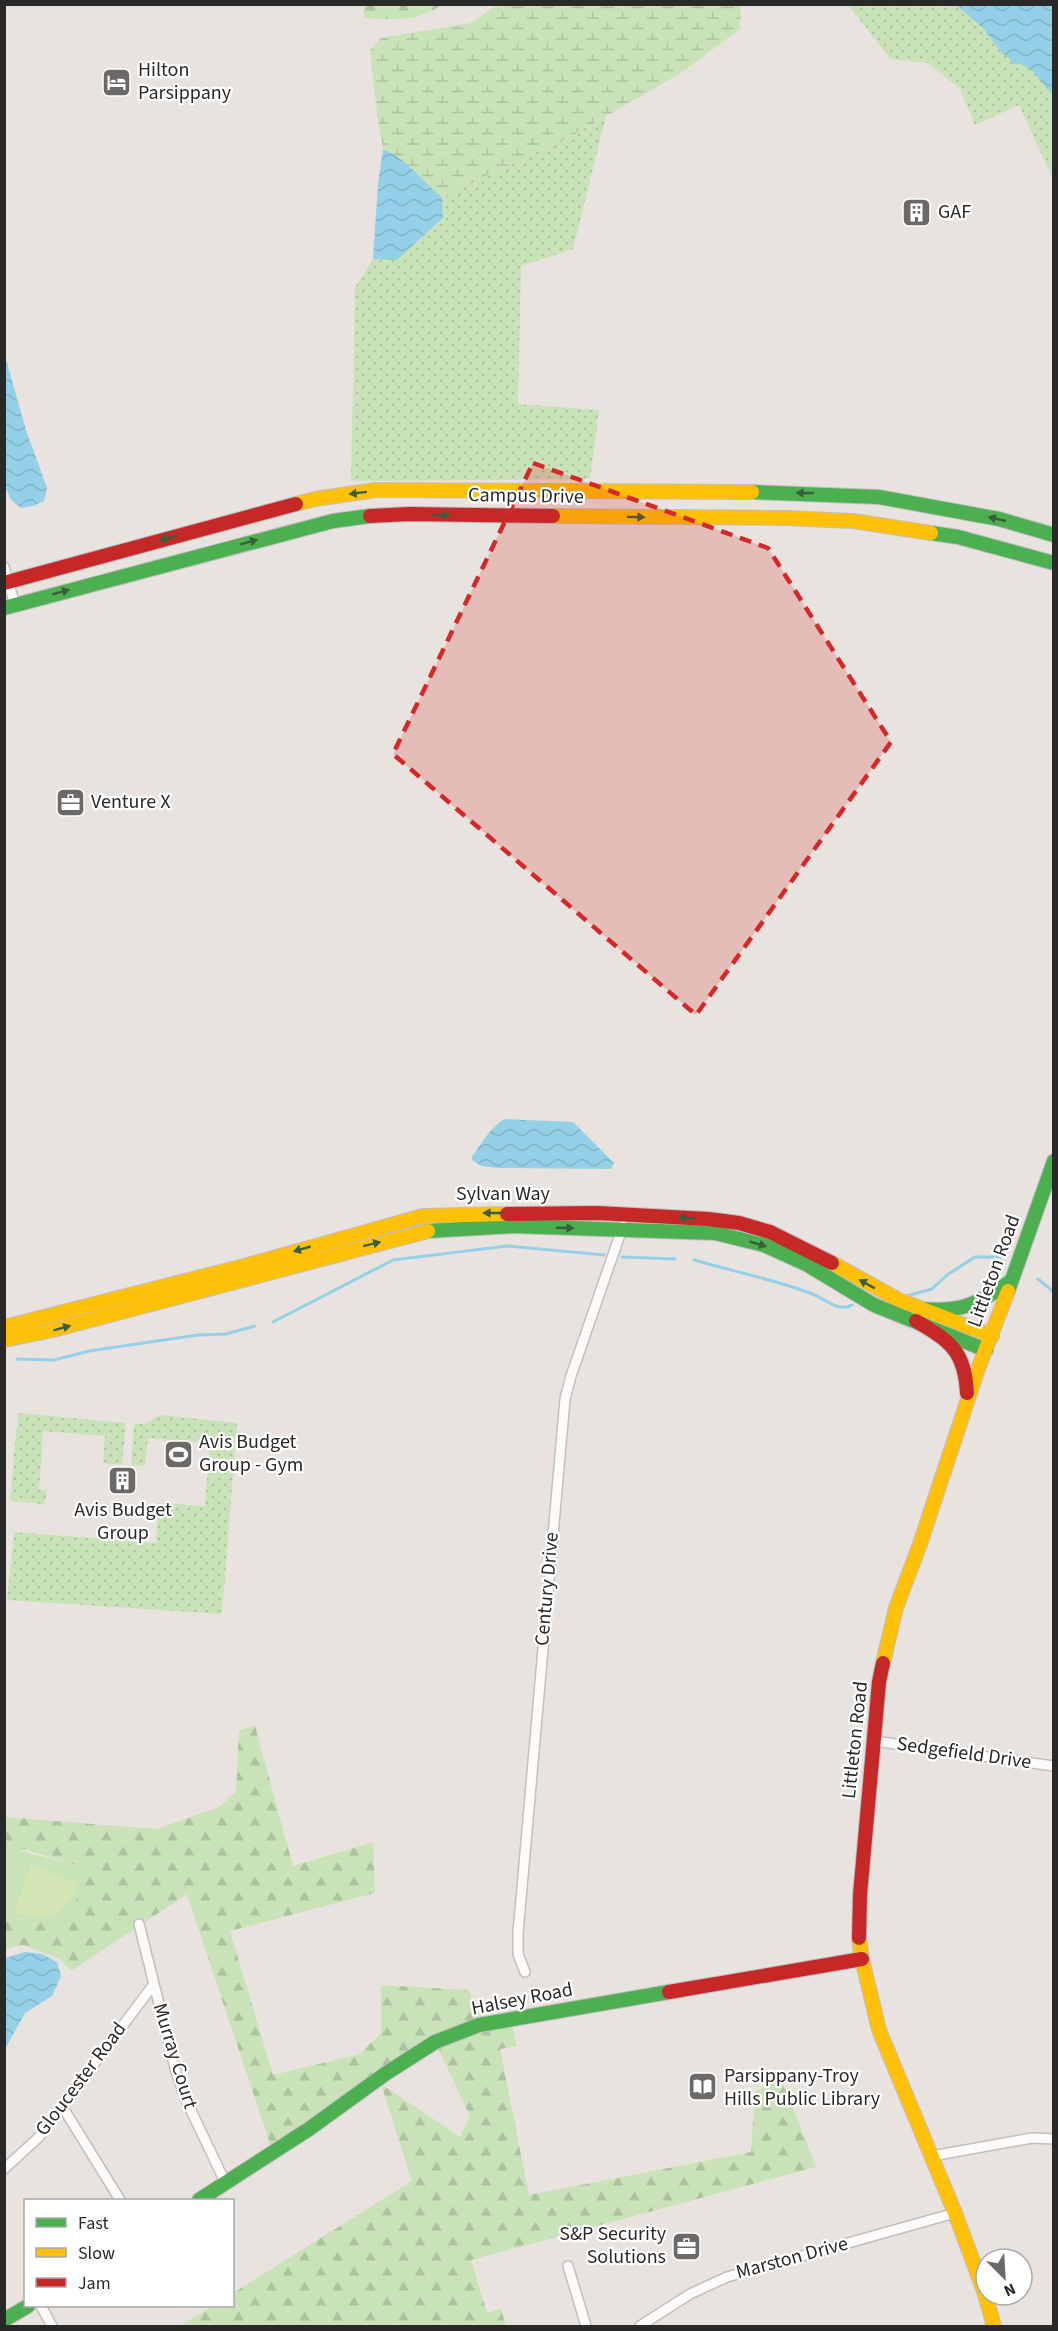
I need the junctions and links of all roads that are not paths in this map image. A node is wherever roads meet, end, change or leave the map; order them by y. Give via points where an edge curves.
1 (1053, 535) edge
2 (1053, 563) edge
3 (4, 567) edge
4 (7, 582) edge
5 (10, 606) edge
6 (1053, 1161) edge
7 (626, 1215) junction
8 (622, 1229) junction
9 (1011, 1281) junction
10 (918, 1315) junction
11 (4, 1327) edge
12 (992, 1336) junction
13 (4, 1340) edge
14 (986, 1350) junction
15 (967, 1401) junction
16 (874, 1741) junction
17 (1053, 1766) edge
18 (138, 1924) dead end
19 (862, 1959) junction
20 (525, 1972) dead end
21 (154, 1984) junction
22 (62, 2106) junction
23 (1053, 2139) edge
24 (932, 2156) junction
25 (4, 2169) edge
26 (226, 2184) junction
27 (119, 2199) edge
28 (201, 2199) edge
29 (955, 2213) junction
30 (568, 2266) dead end
31 (26, 2307) edge
32 (42, 2307) edge
33 (4, 2320) edge
34 (52, 2326) edge
35 (586, 2326) edge
36 (640, 2326) edge
37 (994, 2326) edge

1 -> 4 street, Campus Drive via 988,517 868,496 723,491 376,490 315,500
5 -> 2 street, Campus Drive via 272,535 333,520 378,515 853,521 958,537
3 - 4 street
4 - 5 street
6 - 9 street, Littleton Road
7 - 8 street, Century Drive
10 -> 7 street, Sylvan Way via 812,1251 770,1232 708,1219
7 -> 11 street, Sylvan Way via 423,1216
8 -> 10 street, Sylvan Way via 715,1233 764,1245 806,1264 874,1305
13 -> 8 street, Sylvan Way via 434,1229
8 - 20 street, Century Drive via 571,1376 563,1415 518,1933 518,1954
9 - 10 street via 964,1309
9 - 12 street, Littleton Road
10 - 12 street, Sylvan Way
10 - 14 street, Sylvan Way
10 - 15 street via 960,1353
12 - 14 street, Littleton Road
14 - 15 street, Littleton Road
15 - 16 street, Littleton Road via 896,1608 879,1682
16 - 17 street, Sedgefield Drive
16 - 19 street, Littleton Road via 860,1895
18 - 21 street, Murray Court
19 - 24 street, Littleton Road via 879,2030
19 - 26 street, Halsey Road via 501,2021 460,2032 413,2055
21 - 22 street, Gloucester Road
21 - 26 street, Murray Court via 186,2100
22 - 25 street, Gloucester Road via 39,2137
22 - 27 street
23 - 24 street via 1022,2139
24 - 29 street, Littleton Road
26 - 28 street, Halsey Road
29 - 36 street, Marston Drive via 727,2277 690,2294
29 - 37 street, Littleton Road
30 - 35 street
31 - 33 street
32 - 34 street

